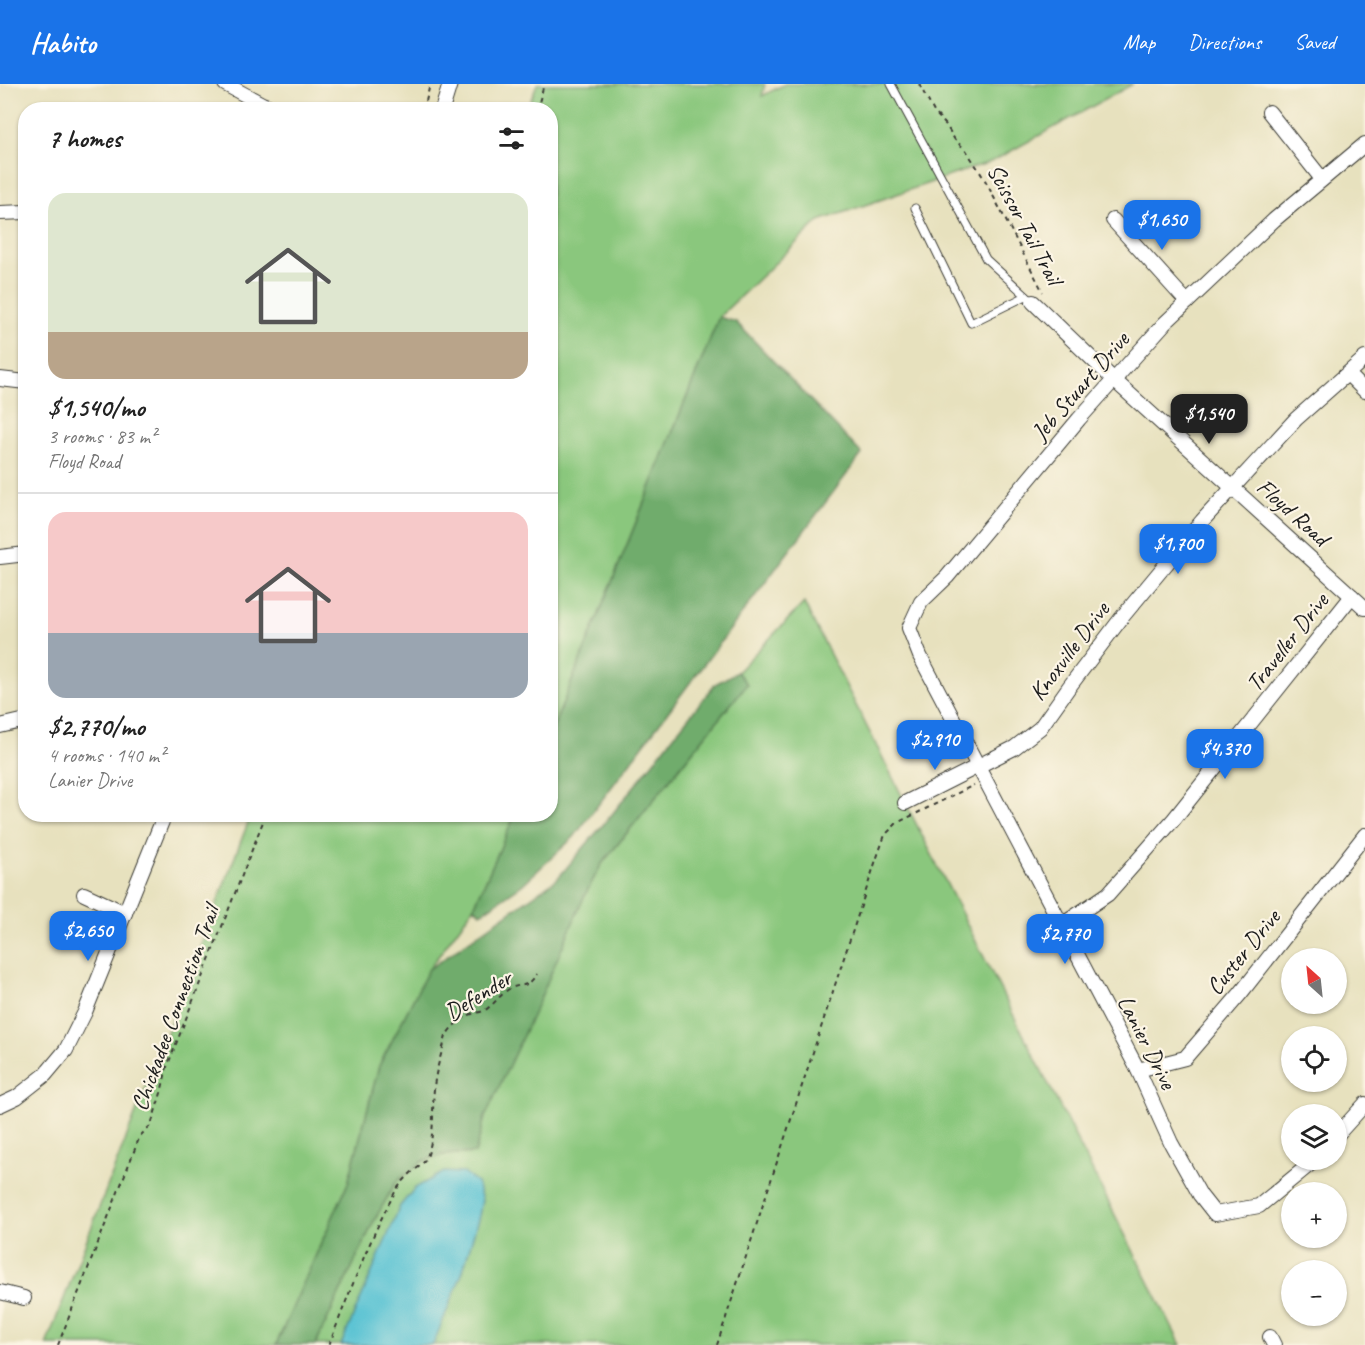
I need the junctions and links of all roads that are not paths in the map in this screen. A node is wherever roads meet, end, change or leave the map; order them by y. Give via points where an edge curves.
1 (225, 84) edge
2 (450, 84) edge
3 (891, 84) edge
4 (253, 102) edge
5 (444, 102) edge
6 (1269, 112) dead end
7 (1365, 144) edge
8 (1322, 179) junction
9 (915, 207) dead end
10 (18, 212) edge
11 (0, 213) edge
12 (1113, 220) dead end
13 (1034, 297) junction
14 (1187, 302) junction
15 (1365, 358) edge
16 (1347, 374) junction
17 (0, 379) edge
18 (1114, 380) junction
19 (18, 381) edge
20 (1365, 391) edge
21 (1233, 488) junction
22 (18, 555) edge
23 (0, 556) edge
24 (1352, 596) junction
25 (1365, 608) edge
26 (941, 697) joint
27 (18, 722) edge
28 (0, 726) edge
29 (981, 773) junction
30 (905, 803) dead end
31 (162, 822) edge
32 (1365, 835) edge
33 (84, 894) dead end
34 (125, 913) junction
35 (1062, 925) junction
36 (1138, 1070) junction
37 (1365, 1104) edge
38 (0, 1106) edge
39 (1347, 1124) edge
40 (1303, 1170) edge
41 (0, 1292) edge
42 (24, 1298) dead end

1 - 4 street
2 - 5 street
3 - 13 lane via 986,259
6 - 8 street
7 - 8 street, Jeb Stuart Drive
8 - 14 street, Jeb Stuart Drive
9 - 13 lane via 971,323
10 - 11 street
12 - 14 street
13 - 18 street, Floyd Road
14 - 18 street, Jeb Stuart Drive
15 - 16 street, Knoxville Drive
16 - 20 street
16 - 21 street, Knoxville Drive via 1296,419
17 - 19 street
18 - 21 street, Floyd Road
18 - 26 street, Jeb Stuart Drive via 947,577 921,602 909,628
21 - 24 street, Floyd Road
21 - 29 street, Knoxville Drive via 1123,616 1040,728
22 - 23 street
24 - 25 street, Floyd Road
24 - 35 street, Traveller Drive via 1174,819 1108,894
26 - 29 street, Lanier Drive
27 - 28 street
29 - 30 street, Knoxville Drive
29 - 35 street, Lanier Drive
31 - 34 street
32 - 36 street, Custer Drive via 1185,1058
33 - 34 street
34 - 38 street via 66,1050 45,1075
35 - 36 street, Lanier Drive
36 - 40 street, Lanier Drive via 1171,1143 1215,1214 1259,1206
37 - 39 street
41 - 42 street

